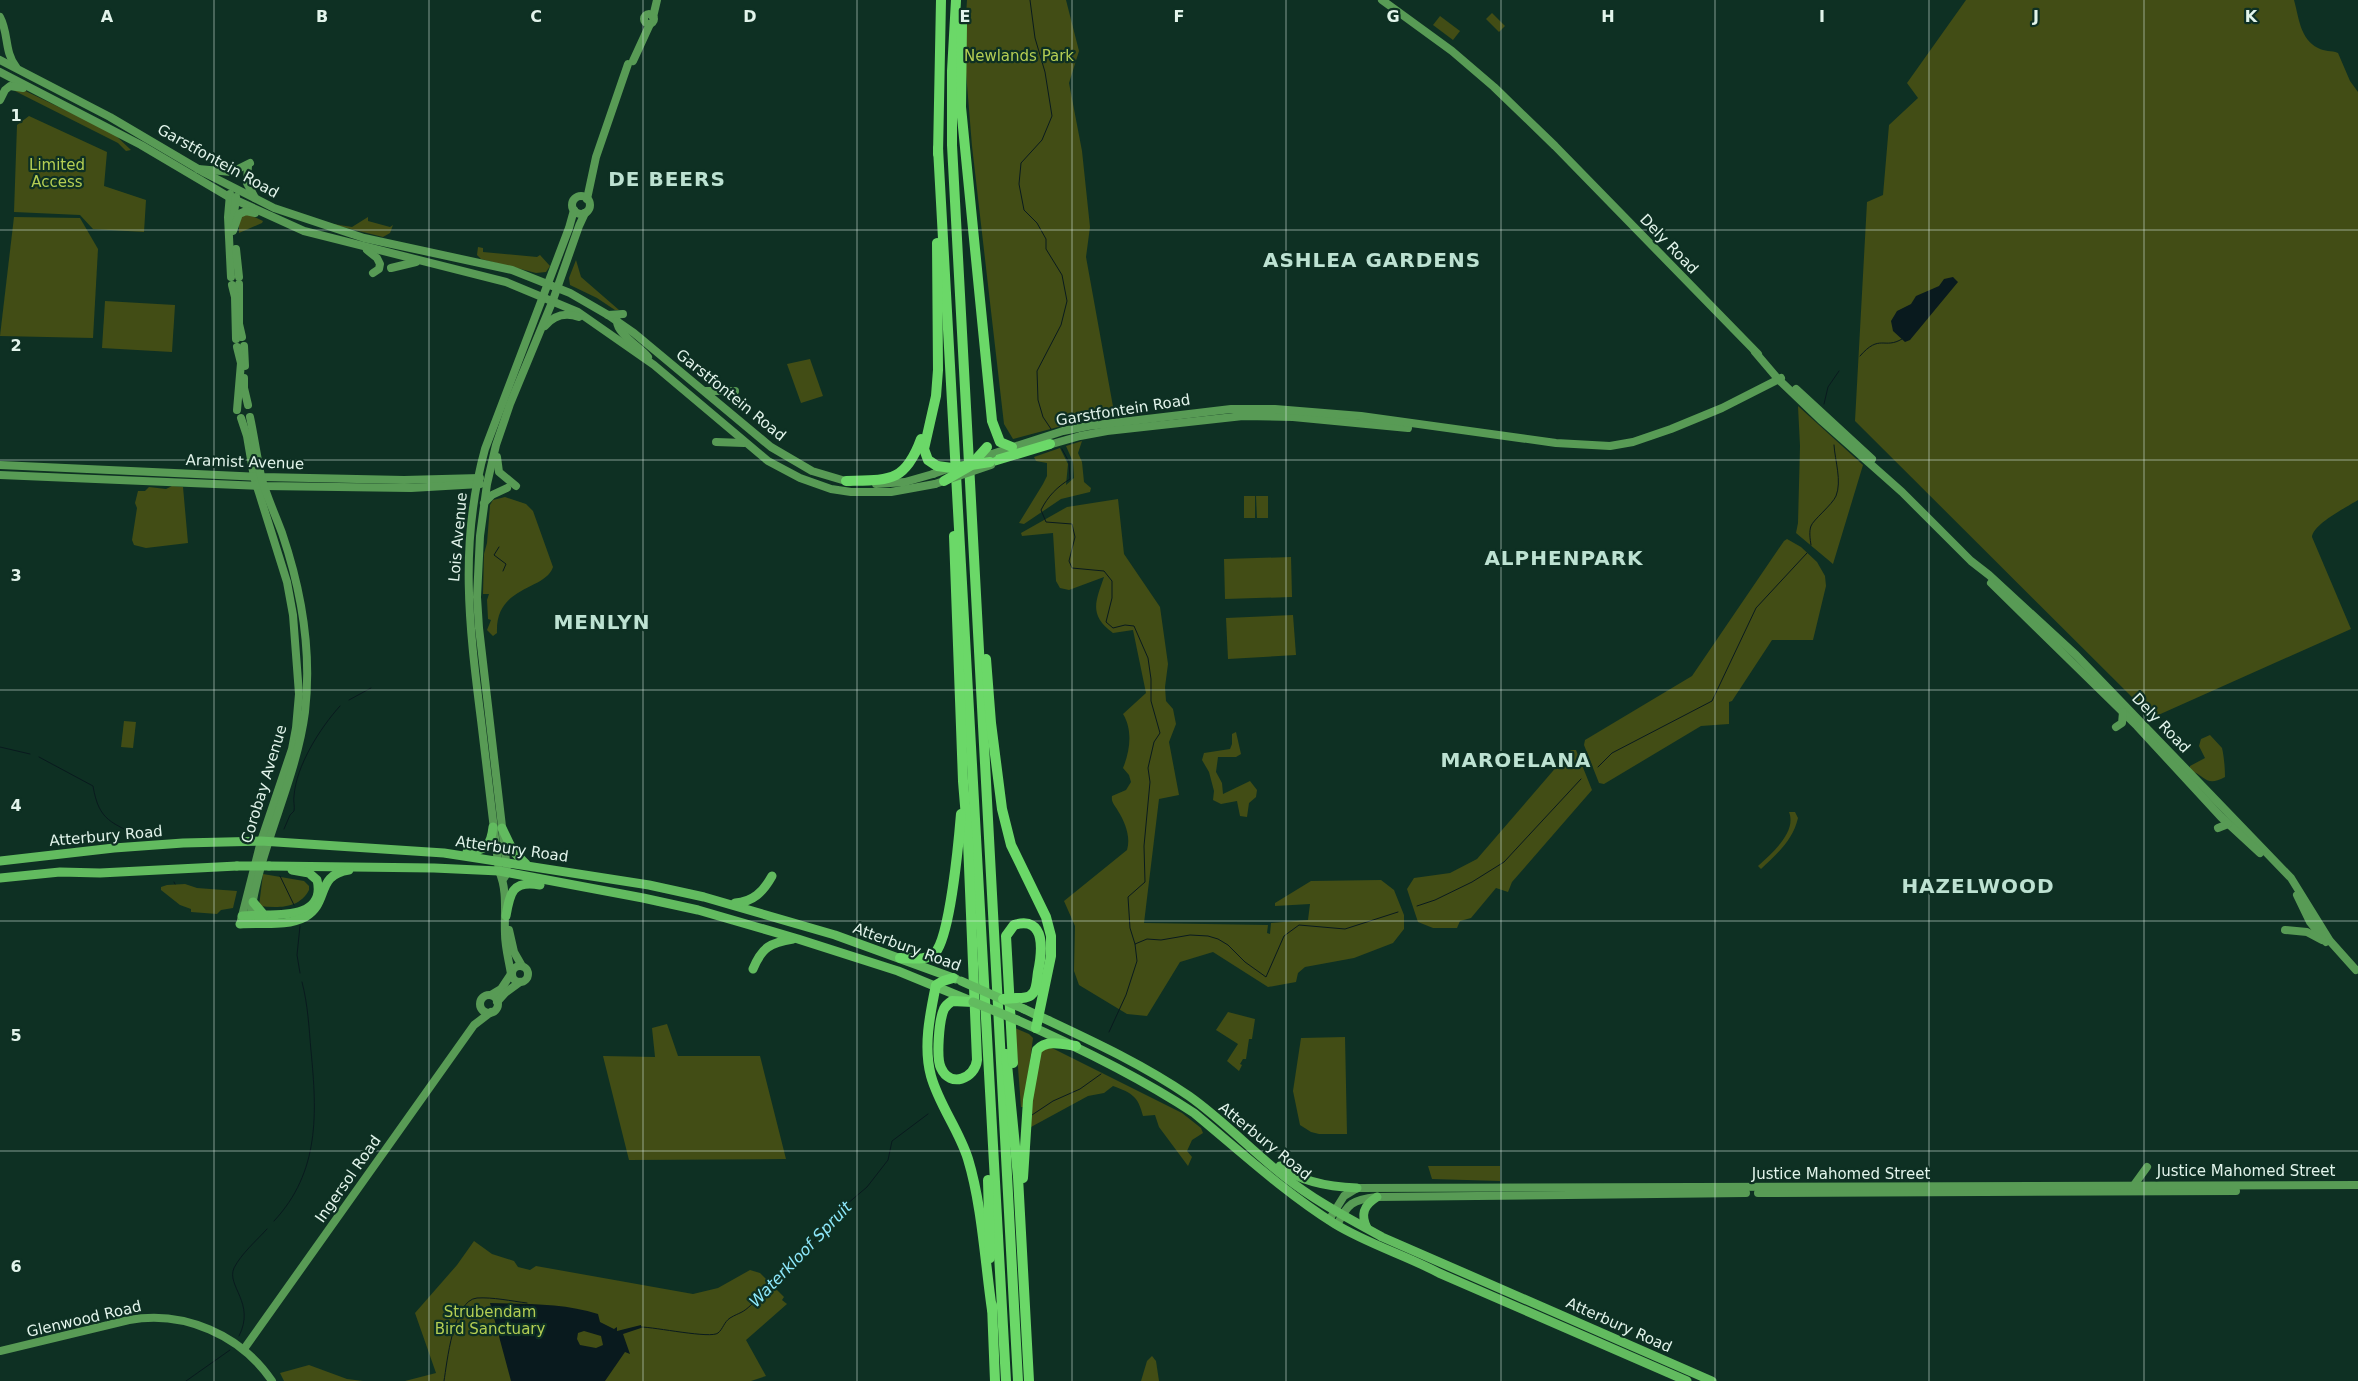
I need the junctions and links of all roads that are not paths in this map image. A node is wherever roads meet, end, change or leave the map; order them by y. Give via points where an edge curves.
1 (655, 0) edge
2 (941, 0) edge
3 (956, 0) edge
4 (962, 0) edge
5 (1382, 0) edge
6 (0, 17) edge
7 (0, 60) edge
8 (16, 67) junction
9 (0, 72) edge
10 (34, 88) junction
11 (0, 100) edge
12 (938, 148) junction
13 (198, 169) junction
14 (235, 189) junction
15 (584, 197) junction
16 (232, 198) junction
17 (257, 200) junction
18 (574, 210) junction
19 (585, 213) junction
20 (264, 214) junction
21 (233, 231) junction
22 (364, 248) junction
23 (420, 261) junction
24 (391, 268) dead end
25 (373, 273) dead end
26 (235, 281) junction
27 (548, 283) junction
28 (558, 288) junction
29 (543, 296) junction
30 (553, 300) junction
31 (608, 314) junction
32 (623, 314) dead end
33 (617, 321) junction
34 (592, 322) junction
35 (540, 331) junction
36 (240, 342) junction
37 (654, 365) junction
38 (1781, 378) junction
39 (705, 391) junction
40 (734, 391) dead end
41 (248, 405) junction
42 (237, 410) junction
43 (932, 410) junction
44 (250, 417) junction
45 (241, 418) junction
46 (992, 421) junction
47 (1822, 421) junction
48 (1844, 431) junction
49 (1497, 436) junction
50 (716, 442) dead end
51 (744, 443) junction
52 (1050, 444) joint
53 (496, 445) junction
54 (1012, 447) junction
55 (1851, 447) junction
56 (990, 457) junction
57 (974, 462) junction
58 (0, 465) edge
59 (935, 470) junction
60 (0, 475) edge
61 (258, 477) junction
62 (476, 481) junction
63 (488, 481) junction
64 (846, 481) junction
65 (939, 482) junction
66 (260, 486) junction
67 (516, 486) dead end
68 (453, 487) junction
69 (507, 488) dead end
70 (958, 488) junction
71 (1902, 492) junction
72 (484, 503) junction
73 (473, 511) junction
74 (1971, 561) junction
75 (976, 587) junction
76 (2035, 616) junction
77 (2057, 645) junction
78 (2123, 712) junction
79 (2116, 728) dead end
80 (488, 746) junction
81 (963, 780) junction
82 (2206, 791) junction
83 (2218, 813) junction
84 (2228, 824) junction
85 (498, 827) junction
86 (2218, 828) dead end
87 (265, 842) junction
88 (444, 853) junction
89 (0, 861) edge
90 (502, 861) junction
91 (527, 865) junction
92 (269, 866) junction
93 (372, 866) junction
94 (503, 875) junction
95 (772, 876) dead end
96 (0, 878) edge
97 (619, 893) junction
98 (253, 902) junction
99 (729, 903) junction
100 (264, 915) junction
101 (246, 920) junction
102 (506, 920) junction
103 (2313, 920) junction
104 (2284, 930) dead end
105 (798, 939) junction
106 (2328, 944) junction
107 (900, 958) junction
108 (522, 966) junction
109 (753, 969) dead end
110 (2357, 971) edge
111 (511, 974) junction
112 (957, 980) junction
113 (520, 982) junction
114 (936, 986) junction
115 (491, 995) junction
116 (958, 998) junction
117 (1002, 999) junction
118 (497, 1002) junction
119 (973, 1002) joint
120 (480, 1008) junction
121 (491, 1012) junction
122 (1040, 1017) junction
123 (474, 1026) junction
124 (999, 1026) junction
125 (1036, 1028) junction
126 (1076, 1046) junction
127 (989, 1074) junction
128 (1235, 1134) junction
129 (1017, 1164) junction
130 (2147, 1167) dead end
131 (2134, 1184) junction
132 (2358, 1185) edge
133 (1357, 1188) junction
134 (2358, 1190) edge
135 (1377, 1197) junction
136 (1338, 1213) junction
137 (1333, 1222) junction
138 (1366, 1228) junction
139 (1021, 1244) junction
140 (992, 1310) junction
141 (244, 1349) junction
142 (0, 1352) edge
143 (272, 1381) edge
144 (995, 1381) edge
145 (1006, 1381) edge
146 (1018, 1381) edge
147 (1029, 1381) edge
148 (1687, 1381) edge
149 (1712, 1381) edge

1 - 15 main road via 624,89 608,123
2 - 12 highway
3 - 75 highway via 952,145
4 - 46 highway via 962,107
5 - 38 main road, Dely Road via 1452,52 1487,83 1516,116 1563,156
6 - 8 main road via 8,56
7 - 8 main road, Garstfontein Road
8 - 13 main road, Garstfontein Road
9 - 10 main road, Garstfontein Road
10 - 11 main road via 27,90 17,85 10,86
10 - 16 main road, Garstfontein Road
12 - 43 highway via 938,370
12 - 70 highway
13 - 14 main road, Garstfontein Road
13 - 17 main road via 230,172 249,164 246,183
14 - 16 main road, Corobay Avenue
14 - 17 main road, Garstfontein Road
15 - 18 main road via 573,200
15 - 19 main road via 590,207
16 - 20 main road, Garstfontein Road
16 - 21 main road, Corobay Avenue
16 - 26 main road, Corobay Avenue via 228,217
17 - 27 main road, Garstfontein Road via 348,234 512,270
18 - 19 main road via 578,214
18 - 27 main road, Lois Avenue
19 - 28 main road, Lois Avenue
20 - 21 main road via 240,212
20 - 22 main road, Garstfontein Road via 304,232
21 - 26 main road, Corobay Avenue
22 - 23 main road, Garstfontein Road
22 - 25 main road via 380,264
23 - 24 main road
23 - 29 main road, Garstfontein Road via 506,282
26 - 36 main road, Corobay Avenue
27 - 28 main road, Garstfontein Road
27 - 29 main road, Lois Avenue
28 - 30 main road, Lois Avenue
28 - 31 main road, Garstfontein Road
29 - 30 main road, Garstfontein Road
29 - 62 main road, Lois Avenue via 495,419
30 - 34 main road, Garstfontein Road
30 - 35 main road, Lois Avenue
31 - 32 main road
31 - 33 main road, Garstfontein Road
33 - 37 main road via 620,331 637,344
33 - 39 main road, Garstfontein Road
34 - 35 main road via 574,315 560,315
34 - 37 main road, Garstfontein Road
35 - 53 main road, Lois Avenue
36 - 41 main road, Corobay Avenue
36 - 42 main road, Corobay Avenue
37 - 51 main road, Garstfontein Road
38 - 47 main road, Dely Road
38 - 48 main road, Dely Road
38 - 49 main road, Garstfontein Road via 1694,420 1633,442 1594,446
39 - 40 main road
39 - 64 main road, Garstfontein Road via 791,460 812,471
41 - 42 main road
41 - 44 main road, Corobay Avenue via 252,410
42 - 45 main road, Corobay Avenue
43 - 59 highway via 924,449
43 - 64 highway via 912,461 901,473 884,480
44 - 45 main road
44 - 61 main road, Corobay Avenue
45 - 61 main road, Corobay Avenue
46 - 54 highway via 1000,442
46 - 56 highway
47 - 48 main road
47 - 55 main road, Dely Road
48 - 55 main road
48 - 71 main road, Dely Road
49 - 52 main road, Garstfontein Road via 1293,417 1243,416 1101,432
49 - 54 main road, Garstfontein Road via 1360,416 1240,408 1088,426
50 - 51 main road
51 - 65 main road, Garstfontein Road via 779,468 830,489 891,492
52 - 56 highway
53 - 63 main road, Lois Avenue
53 - 67 main road via 499,472
54 - 56 main road, Garstfontein Road
55 - 71 main road, Dely Road
56 - 57 highway, bridge
56 - 57 highway, bridge
56 - 65 main road, Garstfontein Road, bridge
57 - 59 highway, bridge
57 - 65 highway, bridge
58 - 61 main road, Aramist Avenue
59 - 64 main road, Garstfontein Road via 905,482
60 - 66 main road, Aramist Avenue
61 - 62 main road, Aramist Avenue
61 - 66 main road, Corobay Avenue
62 - 63 main road, Aramist Avenue
62 - 68 main road, Aramist Avenue
62 - 73 main road, Lois Avenue
63 - 72 main road, Lois Avenue
66 - 68 main road, Aramist Avenue
66 - 87 main road, Corobay Avenue via 287,582 299,694 292,749
68 - 73 main road via 467,492
69 - 72 main road via 492,494
70 - 81 highway via 954,515 954,568
70 - 127 highway
71 - 74 main road, Dely Road
72 - 80 main road, Lois Avenue via 477,597
73 - 80 main road, Lois Avenue via 468,544 468,609
74 - 76 main road, Dely Road
74 - 77 main road, Dely Road
75 - 122 highway via 1002,809 1016,859 1046,917 1052,936
75 - 124 highway
76 - 77 main road
76 - 82 main road, Dely Road
77 - 78 main road, Dely Road
78 - 79 main road via 2122,723
78 - 83 main road, Dely Road
80 - 85 main road, Lois Avenue
81 - 107 highway via 956,860 941,944 928,957
81 - 116 highway via 977,1060 970,1075 956,1079 943,1071 939,1057 944,1010
82 - 83 main road
82 - 103 main road, Dely Road via 2291,878
83 - 84 main road, Dely Road
84 - 86 main road
84 - 103 main road, Dely Road via 2288,882
85 - 88 main road via 484,849
85 - 90 main road, Lois Avenue
85 - 91 main road via 512,851
87 - 88 main road, Atterbury Road
87 - 89 main road, Atterbury Road via 183,843
87 - 98 main road, Corobay Avenue
87 - 101 main road, Corobay Avenue
88 - 90 main road, Atterbury Road
90 - 91 main road, Atterbury Road
90 - 94 main road, Lois Avenue
91 - 99 main road, Atterbury Road via 649,885
92 - 93 main road, Atterbury Road
92 - 96 main road, Atterbury Road, bridge via 60,872
92 - 100 main road via 309,873 317,880 318,890 313,903 302,912
93 - 94 main road, Atterbury Road
93 - 101 main road via 334,874 326,882 318,906 300,920 287,923
94 - 97 main road, Atterbury Road
94 - 102 main road, Lois Avenue
95 - 99 main road via 754,898
97 - 102 main road via 608,895 523,883 510,894
97 - 105 main road, Atterbury Road via 698,910
98 - 100 main road
98 - 101 main road, Corobay Avenue
99 - 107 main road, Atterbury Road
100 - 101 main road
102 - 108 main road, Lois Avenue via 514,952
102 - 111 main road, Lois Avenue via 505,943
103 - 106 main road
103 - 110 main road
104 - 106 main road via 2311,934
105 - 109 main road via 766,948
105 - 114 main road, Atterbury Road
106 - 110 main road
107 - 112 main road, Atterbury Road
108 - 111 main road, Ingersol Road via 516,967
108 - 113 main road via 528,976
111 - 113 main road
111 - 115 main road, Ingersol Road via 501,989
112 - 114 highway via 946,979
112 - 117 main road, Atterbury Road, bridge
113 - 118 main road, Ingersol Road
114 - 116 main road, Atterbury Road
114 - 140 highway via 928,1037 928,1064 937,1093 972,1172
115 - 118 main road
115 - 120 main road, Ingersol Road via 482,997
116 - 119 highway
117 - 122 main road, Atterbury Road, bridge
117 - 129 highway, bridge via 1017,998 1028,997 1035,991 1042,946 1039,934 1026,924 1010,928 1005,945 1017,1114
118 - 121 main road, Ingersol Road via 496,1009
119 - 125 main road, Atterbury Road, bridge
120 - 121 main road
120 - 123 main road, Ingersol Road
121 - 123 main road, Ingersol Road
122 - 125 highway
122 - 128 main road, Atterbury Road via 1149,1070 1191,1098
123 - 141 main road, Ingersol Road
124 - 129 highway via 1010,1077
124 - 146 highway
125 - 126 main road, Atterbury Road
126 - 137 main road, Atterbury Road via 1194,1113 1277,1182
126 - 139 highway via 1043,1045 1035,1056 1027,1120
127 - 140 highway
127 - 145 highway
128 - 133 main road via 1289,1173 1320,1183
128 - 136 main road, Atterbury Road via 1285,1177
129 - 139 highway
130 - 131 main road
131 - 132 main road, Justice Mahomed Street
131 - 133 main road, Justice Mahomed Street via 2060,1187
133 - 136 main road via 1344,1196
134 - 135 main road, Justice Mahomed Street
135 - 136 main road, Justice Mahomed Street via 1356,1200
135 - 138 main road via 1367,1204 1363,1212
136 - 137 main road
136 - 138 main road, Atterbury Road
137 - 148 main road, Atterbury Road via 1438,1273
138 - 149 main road, Atterbury Road
139 - 147 highway
140 - 144 highway
141 - 142 main road, Glenwood Road via 198,1325 146,1318
141 - 143 main road, Glenwood Road

